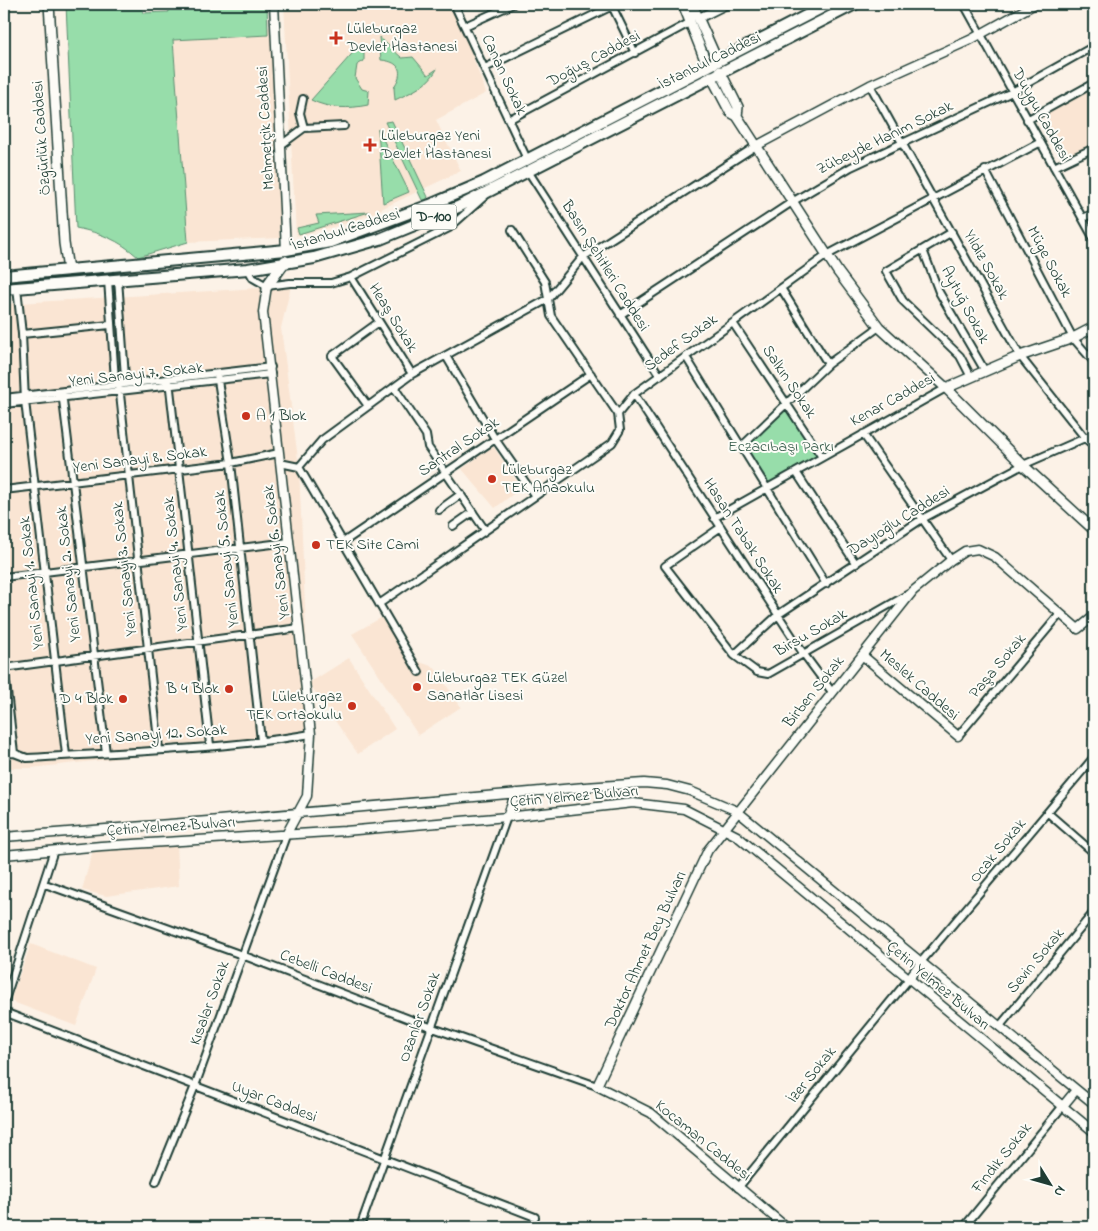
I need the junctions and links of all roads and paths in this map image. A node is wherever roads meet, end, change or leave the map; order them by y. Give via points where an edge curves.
1 (49, 4) edge
2 (274, 4) edge
3 (454, 4) edge
4 (513, 4) edge
5 (683, 4) edge
6 (692, 4) edge
7 (727, 4) edge
8 (829, 4) edge
9 (855, 4) edge
10 (964, 4) edge
11 (1035, 4) edge
12 (612, 5) edge
13 (695, 20) junction
14 (465, 26) junction
15 (981, 34) junction
16 (1094, 46) edge
17 (635, 53) junction
18 (717, 60) junction
19 (707, 65) junction
20 (485, 68) junction
21 (716, 74) junction
22 (870, 84) junction
23 (1094, 84) edge
24 (1012, 92) junction
25 (303, 99) dead end
26 (510, 119) junction
27 (1028, 120) junction
28 (344, 126) dead end
29 (304, 128) junction
30 (1039, 143) junction
31 (281, 145) junction
32 (901, 145) junction
33 (756, 146) junction
34 (1094, 148) edge
35 (527, 159) junction
36 (1054, 168) junction
37 (985, 170) junction
38 (528, 171) junction
39 (492, 189) junction
40 (933, 198) junction
41 (792, 202) junction
42 (1094, 213) edge
43 (1083, 218) junction
44 (512, 230) dead end
45 (952, 232) junction
46 (1094, 239) edge
47 (286, 250) junction
48 (923, 250) junction
49 (827, 255) junction
50 (583, 257) junction
51 (117, 264) junction
52 (285, 264) junction
53 (106, 265) junction
54 (248, 269) junction
55 (68, 270) junction
56 (4, 276) edge
57 (351, 277) junction
58 (113, 280) junction
59 (267, 286) junction
60 (17, 288) junction
61 (781, 288) junction
62 (4, 289) edge
63 (548, 300) junction
64 (620, 315) junction
65 (379, 322) junction
66 (733, 323) junction
67 (110, 325) junction
68 (879, 327) junction
69 (1094, 327) edge
70 (22, 334) junction
71 (1073, 338) junction
72 (446, 356) junction
73 (1020, 356) junction
74 (686, 357) junction
75 (1094, 362) edge
76 (828, 364) junction
77 (271, 370) junction
78 (985, 371) junction
79 (412, 374) junction
80 (591, 374) junction
81 (660, 376) junction
82 (218, 377) junction
83 (970, 377) junction
84 (169, 382) junction
85 (394, 386) junction
86 (119, 388) junction
87 (946, 388) junction
88 (62, 394) junction
89 (634, 394) junction
90 (4, 398) edge
91 (26, 398) junction
92 (787, 403) junction
93 (4, 404) edge
94 (368, 406) junction
95 (618, 414) junction
96 (863, 434) junction
97 (1094, 434) edge
98 (1084, 438) junction
99 (496, 439) junction
100 (1094, 446) edge
101 (741, 447) junction
102 (279, 453) junction
103 (822, 457) junction
104 (231, 463) junction
105 (280, 463) junction
106 (1023, 465) junction
107 (299, 467) junction
108 (180, 470) junction
109 (796, 472) junction
110 (446, 473) junction
111 (128, 475) junction
112 (73, 482) junction
113 (36, 486) junction
114 (766, 488) junction
115 (4, 490) edge
116 (461, 494) junction
117 (535, 496) junction
118 (438, 510) dead end
119 (473, 512) junction
120 (714, 518) junction
121 (922, 519) junction
122 (452, 526) dead end
123 (721, 527) junction
124 (485, 530) junction
125 (1094, 530) edge
126 (289, 542) junction
127 (342, 543) junction
128 (240, 548) junction
129 (189, 554) junction
130 (951, 560) junction
131 (138, 561) junction
132 (856, 564) junction
133 (82, 568) junction
134 (45, 572) junction
135 (4, 578) edge
136 (826, 584) junction
137 (913, 591) junction
138 (378, 604) junction
139 (778, 614) junction
140 (1060, 614) junction
141 (1094, 616) edge
142 (299, 628) junction
143 (248, 635) junction
144 (198, 642) junction
145 (147, 648) junction
146 (803, 653) junction
147 (734, 655) junction
148 (862, 655) junction
149 (92, 656) junction
150 (54, 661) junction
151 (4, 664) edge
152 (4, 668) edge
153 (419, 672) dead end
154 (832, 692) junction
155 (311, 734) junction
156 (958, 736) joint
157 (261, 741) junction
158 (210, 745) junction
159 (159, 749) junction
160 (14, 753) junction
161 (106, 753) junction
162 (4, 754) edge
163 (66, 755) junction
164 (1094, 757) edge
165 (516, 793) junction
166 (737, 811) junction
167 (298, 813) junction
168 (1048, 814) junction
169 (507, 817) junction
170 (724, 828) junction
171 (55, 833) junction
172 (287, 833) junction
173 (4, 837) edge
174 (54, 850) junction
175 (1094, 853) edge
176 (4, 855) edge
177 (44, 884) junction
178 (1094, 912) edge
179 (242, 954) junction
180 (921, 962) junction
181 (908, 980) junction
182 (4, 1003) edge
183 (4, 1012) edge
184 (430, 1027) junction
185 (998, 1027) junction
186 (195, 1086) junction
187 (597, 1086) junction
188 (1076, 1090) junction
189 (1094, 1104) edge
190 (1062, 1107) junction
191 (1094, 1132) edge
192 (384, 1159) junction
193 (156, 1182) dead end
194 (738, 1188) junction
195 (535, 1217) dead end
196 (360, 1227) edge
197 (786, 1227) edge
198 (964, 1227) edge

1 - 55 main road, Özgürlük Caddesi
2 - 31 street, Mehmetçik Caddesi
3 - 14 street, Canan Sokak
4 - 14 street
5 - 13 main road
6 - 13 main road
7 - 13 street, Doğuş Caddesi
8 - 18 highway, İstanbul Caddesi / D-100
9 - 21 highway, İstanbul Caddesi / D-100
10 - 15 street, Duygu Caddesi
11 - 15 street
12 - 17 street
12 - 20 street
13 - 17 street, Doğuş Caddesi
13 - 18 main road
13 - 19 main road
14 - 20 street, Canan Sokak
15 - 22 street
15 - 24 street, Duygu Caddesi
16 - 24 street, Zübeyde Hanım Sokak
17 - 26 street, Doğuş Caddesi
18 - 19 highway, İstanbul Caddesi / D-100
18 - 21 highway
19 - 21 highway
19 - 35 highway, İstanbul Caddesi / D-100
20 - 26 street, Canan Sokak
21 - 33 main road via 738,107 737,116
21 - 38 highway, İstanbul Caddesi / D-100
22 - 32 street, Yıldız Sokak
22 - 33 street
23 - 27 street
24 - 27 street, Duygu Caddesi
24 - 32 street, Zübeyde Hanım Sokak
25 - 29 street via 300,113
26 - 35 street, Canan Sokak
27 - 30 street, Duygu Caddesi
28 - 29 street
29 - 31 street
30 - 36 street, Duygu Caddesi
30 - 37 street, Sedef Sokak
31 - 47 street, Mehmetçik Caddesi
32 - 40 street, Yıldız Sokak
32 - 41 street, Zübeyde Hanım Sokak via 851,167
33 - 41 main road
33 - 50 street
34 - 36 street
35 - 47 highway, İstanbul Caddesi / D-100 via 484,182 424,207 330,242
36 - 43 street, Duygu Caddesi
37 - 40 street, Sedef Sokak
37 - 71 street, Müge Sokak
38 - 39 highway, İstanbul Caddesi / D-100
38 - 50 street, Basın Şehitleri Caddesi
39 - 52 highway, İstanbul Caddesi / D-100 via 458,207 380,239
39 - 57 street via 449,228
40 - 45 street, Yıldız Sokak
40 - 49 street, Sedef Sokak
41 - 49 main road
41 - 64 street, Zübeyde Hanım Sokak
42 - 43 street
43 - 46 street, Duygu Caddesi
44 - 63 street via 545,282
45 - 48 street
45 - 73 street, Yıldız Sokak
47 - 51 highway, İstanbul Caddesi / D-100
47 - 52 highway
48 - 78 street, Aytuğ Sokak via 939,292
48 - 83 street via 886,272 903,301 960,356
49 - 61 street, Sedef Sokak
49 - 68 main road
50 - 63 street
50 - 64 street, Basın Şehitleri Caddesi
51 - 53 highway, İstanbul Caddesi / D-100
51 - 58 highway
52 - 54 highway, İstanbul Caddesi / D-100
52 - 59 highway
53 - 55 highway, İstanbul Caddesi / D-100
53 - 58 highway
54 - 58 highway, İstanbul Caddesi / D-100
54 - 59 street via 253,278
55 - 56 highway, İstanbul Caddesi / D-100
57 - 59 street via 331,283
57 - 65 street, Heaş Sokak
58 - 60 highway, İstanbul Caddesi / D-100
58 - 67 street, Yeni Sanayi 3. Sokak
58 - 86 street, Yeni Sanayi 3. Sokak via 125,377
59 - 77 street, Yeni Sanayi 6. Sokak via 263,312
60 - 62 highway, İstanbul Caddesi / D-100
60 - 70 street, Yeni Sanayi 1. Sokak
61 - 66 street, Sedef Sokak
61 - 76 street
63 - 72 street
63 - 80 street via 551,316
64 - 81 street, Basın Şehitleri Caddesi
65 - 79 street, Heaş Sokak
65 - 94 street via 332,356
66 - 74 street, Sedef Sokak
66 - 92 street, Salkın Sokak
67 - 70 street
67 - 86 street, Yeni Sanayi 3. Sokak via 114,380
68 - 76 street
68 - 87 main road
69 - 71 main road, Kenar Caddesi
70 - 91 street, Yeni Sanayi 1. Sokak
71 - 73 main road, Kenar Caddesi
71 - 75 street, Müge Sokak
72 - 79 street
72 - 99 street
73 - 78 main road, Kenar Caddesi
73 - 98 street, Yıldız Sokak
74 - 81 street, Sedef Sokak
74 - 101 street
76 - 92 street
77 - 82 street, Yeni Sanayi 7. Sokak
77 - 102 street, Yeni Sanayi 6. Sokak
78 - 83 main road, Kenar Caddesi
79 - 85 street
80 - 95 street
80 - 99 street, Santral Sokak
81 - 89 street, Sedef Sokak
82 - 84 street, Yeni Sanayi 7. Sokak
82 - 104 street, Yeni Sanayi 5. Sokak
83 - 87 main road, Kenar Caddesi
84 - 86 street, Yeni Sanayi 7. Sokak
84 - 108 street, Yeni Sanayi 4. Sokak
85 - 94 street
85 - 110 street
86 - 88 street, Yeni Sanayi 7. Sokak
86 - 111 street, Yeni Sanayi 3. Sokak
87 - 96 street, Kenar Caddesi
87 - 106 main road
88 - 91 street, Yeni Sanayi 7. Sokak
88 - 112 street, Yeni Sanayi 2. Sokak
89 - 95 street, Sedef Sokak
89 - 120 street, Hasan Tabak Sokak
90 - 91 street, Yeni Sanayi 7. Sokak
91 - 93 street, Yeni Sanayi 7. Sokak
91 - 113 street, Yeni Sanayi 1. Sokak
92 - 101 street
92 - 103 street, Salkın Sokak
94 - 107 street via 322,440
95 - 117 street via 620,430 612,443
96 - 103 street, Kenar Caddesi
96 - 121 street
97 - 98 street, Dayıoğlu Caddesi
98 - 100 street, Yıldız Sokak
98 - 106 street, Dayıoğlu Caddesi
99 - 110 street, Santral Sokak
99 - 117 street
101 - 114 street
102 - 104 street, Yeni Sanayi 8. Sokak
102 - 105 street, Yeni Sanayi 6. Sokak
103 - 109 street, Kenar Caddesi
104 - 108 street, Yeni Sanayi 8. Sokak
104 - 128 street, Yeni Sanayi 5. Sokak
105 - 107 street
105 - 126 street, Yeni Sanayi 6. Sokak
106 - 121 street, Dayıoğlu Caddesi
106 - 125 main road
107 - 127 street
108 - 111 street, Yeni Sanayi 8. Sokak
108 - 129 street, Yeni Sanayi 4. Sokak
109 - 114 street, Kenar Caddesi
109 - 132 street
110 - 116 street
110 - 127 street, Santral Sokak
111 - 112 street, Yeni Sanayi 8. Sokak
111 - 131 street, Yeni Sanayi 3. Sokak
112 - 113 street, Yeni Sanayi 8. Sokak
112 - 133 street, Yeni Sanayi 2. Sokak
113 - 115 street, Yeni Sanayi 8. Sokak
113 - 134 street, Yeni Sanayi 1. Sokak
114 - 120 street, Kenar Caddesi
114 - 136 street
116 - 118 street
116 - 119 street
117 - 124 street
119 - 122 street
119 - 124 street
120 - 123 street, Hasan Tabak Sokak
121 - 130 street
121 - 132 street, Dayıoğlu Caddesi
123 - 139 street, Hasan Tabak Sokak
123 - 147 street, Birsu Sokak via 665,566
124 - 138 street
126 - 128 street
126 - 142 street, Yeni Sanayi 6. Sokak
127 - 138 street
128 - 129 street
128 - 143 street, Yeni Sanayi 5. Sokak
129 - 131 street
129 - 144 street, Yeni Sanayi 4. Sokak
130 - 137 street, Birsu Sokak
130 - 140 street, Birsu Sokak via 978,549 995,557
131 - 133 street
131 - 145 street, Yeni Sanayi 3. Sokak
132 - 136 street, Dayıoğlu Caddesi
133 - 134 street
133 - 149 street, Yeni Sanayi 2. Sokak
134 - 135 street
134 - 150 street, Yeni Sanayi 1. Sokak
136 - 139 street, Dayıoğlu Caddesi
137 - 146 street, Birsu Sokak
137 - 148 street, Birben Sokak
138 - 153 street
139 - 146 street, Hasan Tabak Sokak
139 - 147 street, Dayıoğlu Caddesi
140 - 141 street via 1078,629
140 - 156 street, Paşa Sokak
142 - 143 street
142 - 155 street, Yeni Sanayi 6. Sokak
143 - 144 street
143 - 157 street, Yeni Sanayi 5. Sokak
144 - 145 street
144 - 158 street, Yeni Sanayi 4. Sokak
145 - 149 street
145 - 159 street, Yeni Sanayi 3. Sokak
146 - 147 street, Birsu Sokak via 768,674 756,672
146 - 154 street, Hasan Tabak Sokak
148 - 154 street, Birben Sokak
148 - 156 street, Meslek Caddesi
149 - 150 street
149 - 161 street, Yeni Sanayi 2. Sokak
150 - 152 street
150 - 163 street, Yeni Sanayi 1. Sokak
151 - 152 street
152 - 160 street
154 - 166 street, Birben Sokak
155 - 157 street, Yeni Sanayi 12. Sokak
155 - 167 street, Yeni Sanayi 6. Sokak via 307,796
157 - 158 street, Yeni Sanayi 12. Sokak
158 - 159 street, Yeni Sanayi 12. Sokak
159 - 161 street, Yeni Sanayi 12. Sokak
160 - 162 street, Yeni Sanayi 12. Sokak
160 - 163 street, Yeni Sanayi 12. Sokak via 27,758
161 - 163 street, Yeni Sanayi 12. Sokak
164 - 168 street, Ocak Sokak
165 - 166 street, Çetin Yelmez Bulvarı via 644,783 690,791
165 - 167 street, Çetin Yelmez Bulvarı
165 - 169 street
166 - 170 street, Birben Sokak
166 - 180 street, Çetin Yelmez Bulvarı
167 - 171 street, Çetin Yelmez Bulvarı
167 - 172 street, Yeni Sanayi 6. Sokak
168 - 175 street
168 - 180 street, Ocak Sokak
169 - 170 street, Çetin Yelmez Bulvarı via 634,803 684,809
169 - 172 street, Çetin Yelmez Bulvarı
169 - 184 street, Ozanlar Sokak
170 - 181 street, Çetin Yelmez Bulvarı
170 - 187 street, Doktor Ahmet Bey Bulvarı via 708,850
171 - 173 street, Çetin Yelmez Bulvarı
171 - 174 street
172 - 174 street, Çetin Yelmez Bulvarı
172 - 179 street, Kısalar Sokak
174 - 176 street, Çetin Yelmez Bulvarı
174 - 177 street
177 - 179 street, Cebelli Caddesi
177 - 182 street
178 - 185 street, Sevin Sokak
179 - 184 street, Cebelli Caddesi
179 - 186 street, Kısalar Sokak
180 - 181 street
180 - 185 street, Çetin Yelmez Bulvarı
181 - 190 street, Çetin Yelmez Bulvarı
181 - 194 street, İzer Sokak
183 - 186 street, Uyar Caddesi
184 - 187 street, Cebelli Caddesi
184 - 192 street, Ozanlar Sokak
185 - 188 street, Çetin Yelmez Bulvarı
186 - 192 street, Uyar Caddesi
186 - 193 street, Kısalar Sokak
187 - 194 street, Kocaman Caddesi via 651,1113
188 - 189 street, Çetin Yelmez Bulvarı
188 - 190 street
190 - 191 street, Çetin Yelmez Bulvarı
190 - 198 street, Fındık Sokak
192 - 195 street, Uyar Caddesi
192 - 196 street, Ozanlar Sokak
194 - 197 street, Kocaman Caddesi

